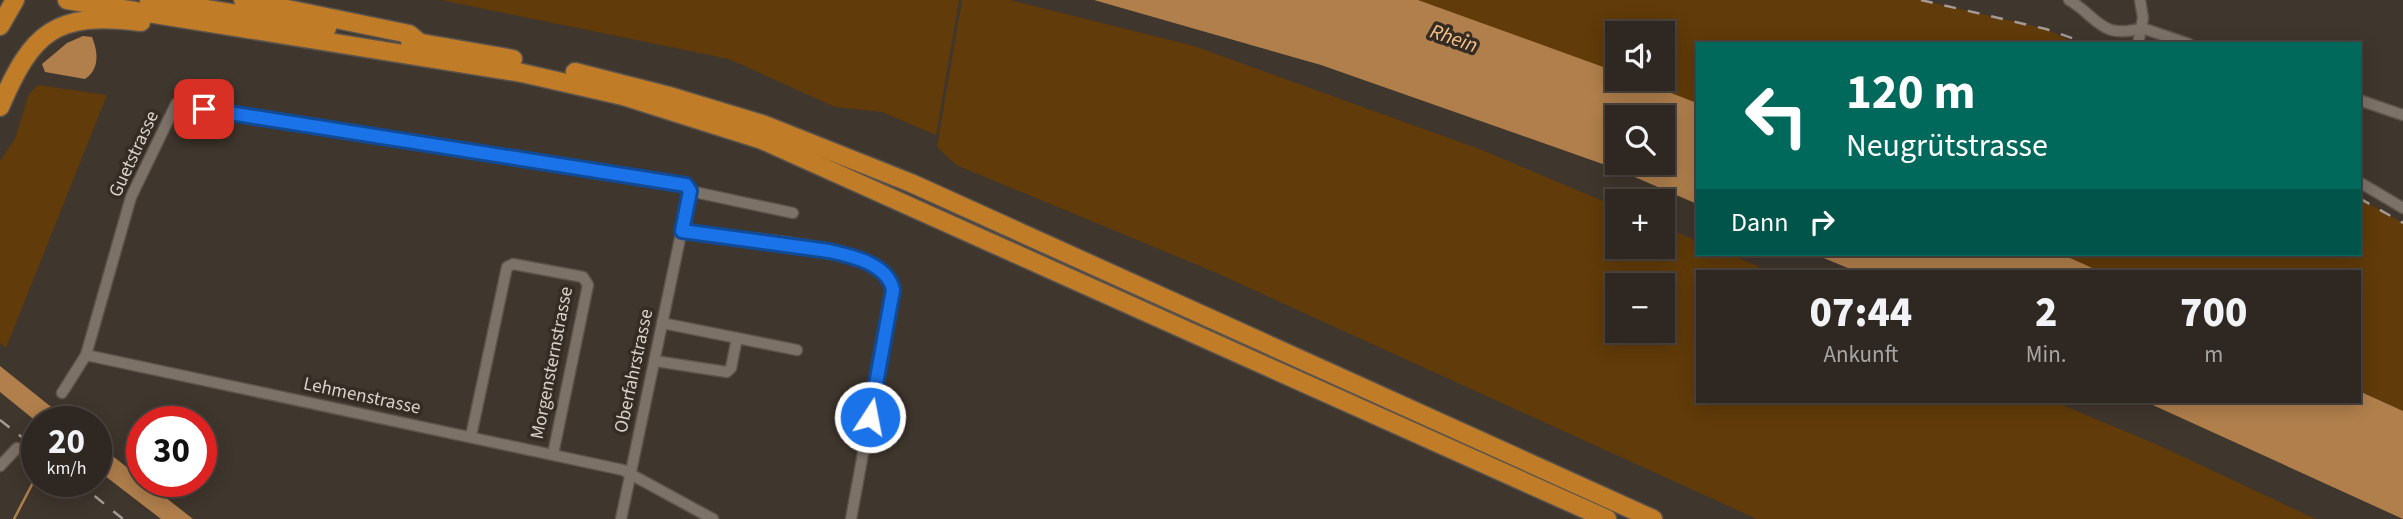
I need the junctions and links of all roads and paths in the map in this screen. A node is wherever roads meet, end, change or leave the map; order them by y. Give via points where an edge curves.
1 (66, 0) edge
2 (149, 0) edge
3 (243, 0) edge
4 (2069, 0) edge
5 (2140, 0) edge
6 (13, 2) edge
7 (0, 26) edge
8 (2142, 28) junction
9 (269, 32) junction
10 (2138, 42) edge
11 (2183, 42) edge
12 (420, 43) junction
13 (2361, 101) edge
14 (0, 107) edge
15 (2403, 115) edge
16 (2361, 183) edge
17 (690, 191) junction
18 (2403, 208) edge
19 (793, 213) dead end
20 (682, 231) junction
21 (662, 323) junction
22 (737, 338) junction
23 (797, 350) dead end
24 (86, 355) junction
25 (654, 361) junction
26 (62, 393) dead end
27 (471, 436) junction
28 (17, 448) dead end
29 (553, 454) junction
30 (0, 466) edge
31 (630, 474) junction
32 (621, 519) edge
33 (713, 519) edge
34 (851, 519) edge
35 (1608, 519) edge
36 (1653, 519) edge

1 - 9 highway
2 - 12 highway
3 - 12 highway via 409,34
4 - 8 street via 2105,29
5 - 8 street
6 - 7 highway
8 - 10 street
8 - 11 street
9 - 14 highway via 249,36 134,21 68,23 51,31 21,60
9 - 35 highway via 560,81 762,140
12 - 36 highway via 634,86 765,125 836,152
13 - 15 street
16 - 18 street
17 - 19 street
17 - 20 street
17 - 24 street, Guetstrasse via 686,185 602,170 176,104 131,197
20 - 21 street, Oberfahrstrasse
20 - 34 street via 848,255 884,271 891,279 893,290
21 - 22 street
21 - 25 street, Oberfahrstrasse
22 - 23 street
22 - 25 street via 727,372
24 - 26 street, Guetstrasse
24 - 27 street, Lehmenstrasse
25 - 31 street, Oberfahrstrasse
27 - 29 street, Lehmenstrasse
27 - 29 street, Morgensternstrasse via 507,267 513,264 583,277 588,285
28 - 30 street
29 - 31 street, Lehmenstrasse
31 - 32 street, Oberfahrstrasse
31 - 33 street, Lehmenstrasse

